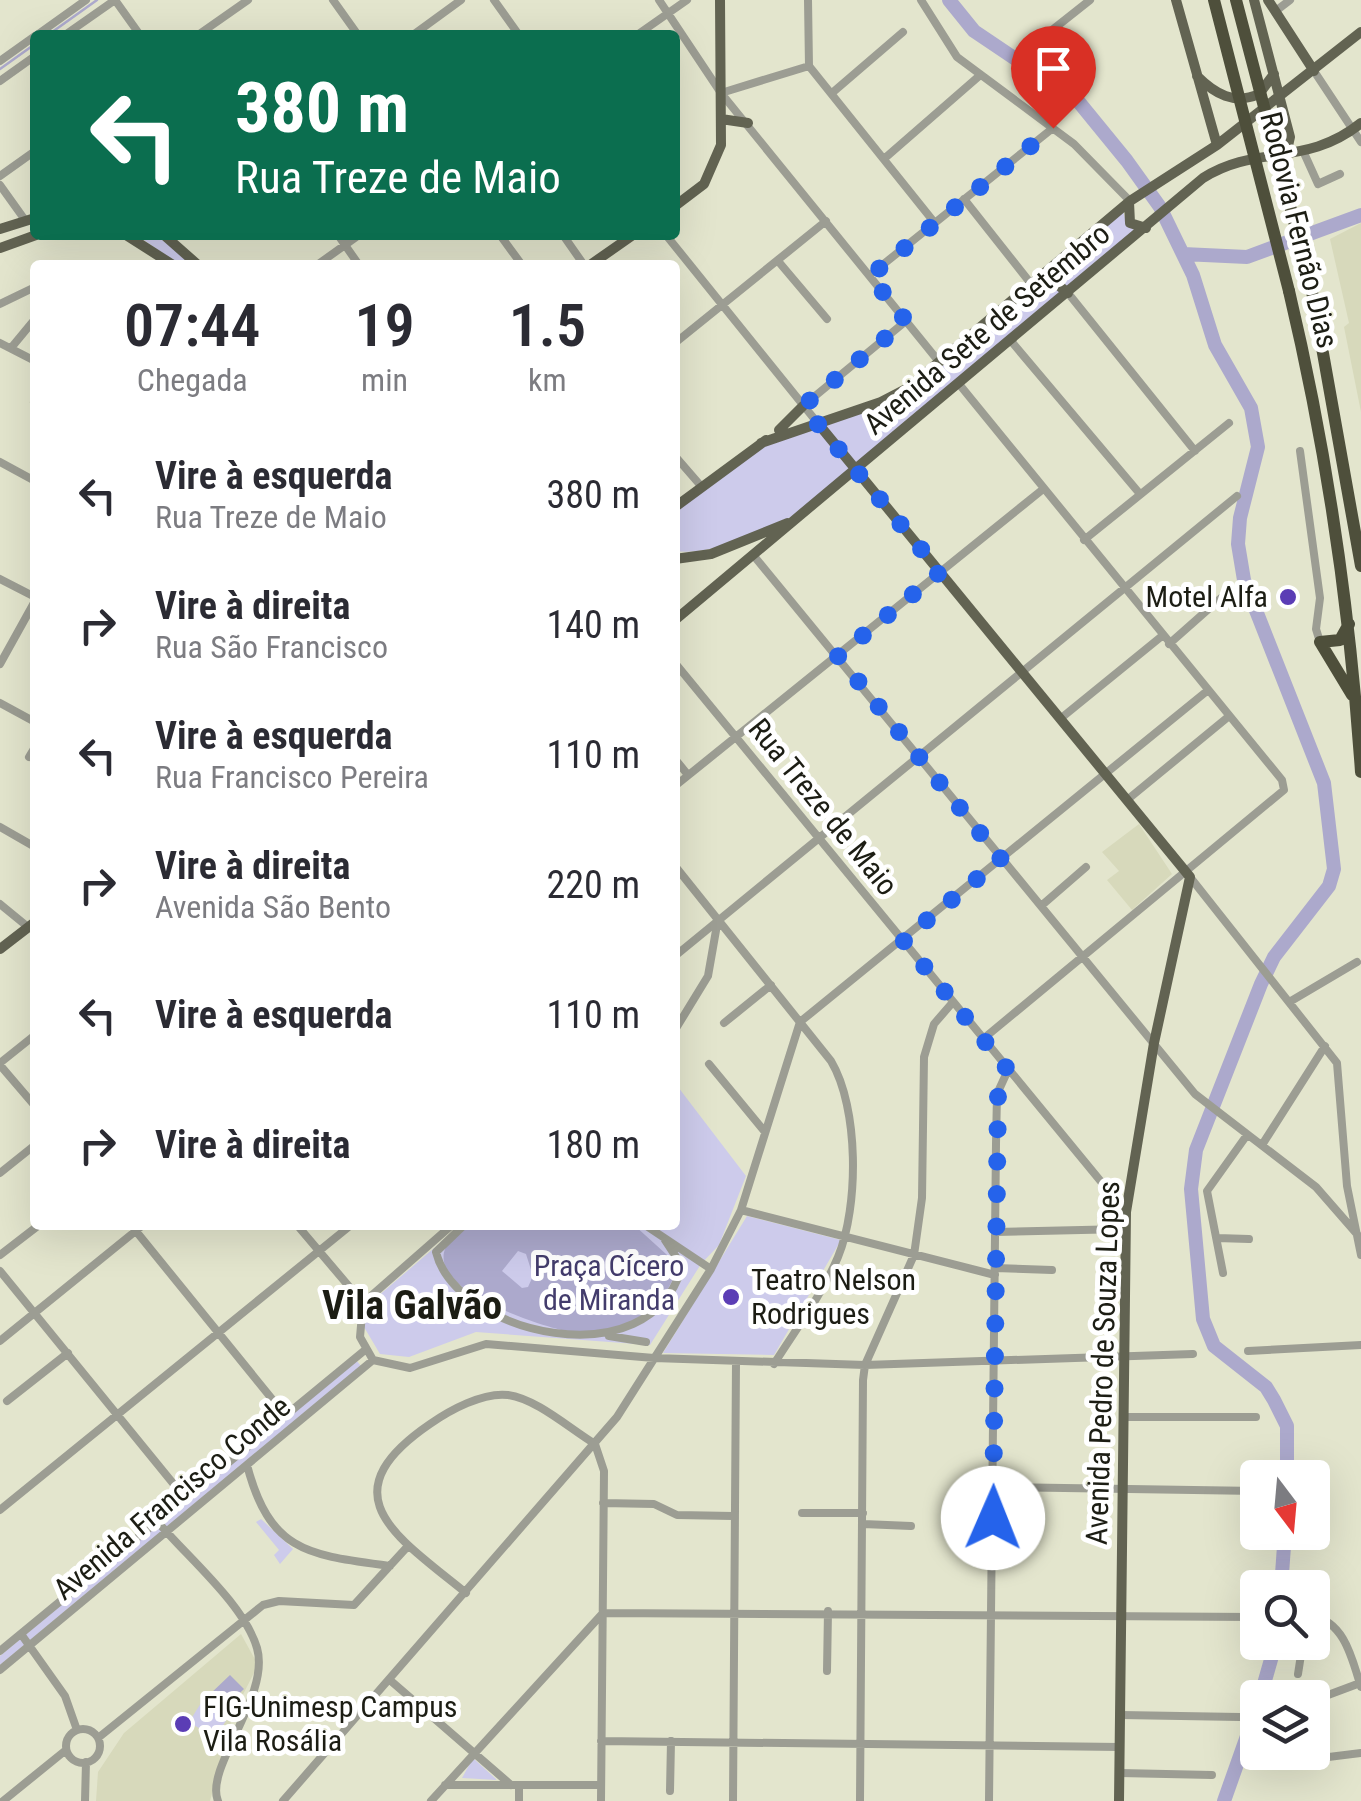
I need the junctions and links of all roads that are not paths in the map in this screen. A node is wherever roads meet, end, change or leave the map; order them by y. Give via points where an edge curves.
1 (86, 0) edge
2 (115, 0) edge
3 (248, 0) edge
4 (333, 0) edge
5 (462, 0) edge
6 (494, 0) edge
7 (659, 0) edge
8 (687, 0) edge
9 (720, 0) edge
10 (819, 0) edge
11 (921, 0) edge
12 (1090, 0) edge
13 (1176, 0) edge
14 (1214, 0) edge
15 (1236, 0) edge
16 (1254, 0) edge
17 (1268, 0) edge
18 (1290, 0) edge
19 (808, 4) edge
20 (1277, 10) junction
21 (668, 12) junction
22 (44, 30) edge
23 (72, 30) edge
24 (136, 30) edge
25 (206, 30) edge
26 (354, 30) edge
27 (420, 30) edge
28 (515, 30) edge
29 (645, 30) edge
30 (680, 30) edge
31 (680, 30) edge
32 (903, 32) dead end
33 (1361, 32) edge
34 (30, 40) edge
35 (1036, 42) dead end
36 (30, 60) edge
37 (0, 61) edge
38 (809, 66) junction
39 (1314, 71) junction
40 (1274, 74) junction
41 (1196, 76) junction
42 (978, 77) junction
43 (0, 81) edge
44 (721, 93) junction
45 (832, 93) junction
46 (1280, 98) junction
47 (721, 119) junction
48 (748, 123) junction
49 (1357, 126) edge
50 (1053, 128) junction
51 (1361, 142) edge
52 (1216, 145) junction
53 (1304, 154) junction
54 (30, 155) edge
55 (1286, 155) junction
56 (884, 158) junction
57 (1340, 174) dead end
58 (0, 176) edge
59 (0, 185) edge
60 (964, 199) junction
61 (1132, 199) junction
62 (680, 202) edge
63 (30, 219) edge
64 (826, 221) junction
65 (934, 222) junction
66 (1149, 226) junction
67 (0, 230) edge
68 (30, 237) edge
69 (134, 240) edge
70 (170, 240) edge
71 (341, 240) edge
72 (353, 240) edge
73 (568, 240) edge
74 (615, 240) edge
75 (670, 240) edge
76 (345, 246) junction
77 (0, 248) edge
78 (165, 260) edge
79 (192, 260) edge
80 (324, 260) edge
81 (355, 260) edge
82 (583, 260) edge
83 (593, 260) edge
84 (778, 262) junction
85 (870, 276) junction
86 (1034, 283) junction
87 (30, 289) edge
88 (1068, 293) junction
89 (0, 304) edge
90 (723, 304) junction
91 (827, 319) dead end
92 (906, 321) junction
93 (30, 325) edge
94 (680, 339) edge
95 (1012, 341) junction
96 (0, 343) edge
97 (10, 348) junction
98 (30, 358) edge
99 (940, 363) junction
100 (959, 384) junction
101 (803, 406) junction
102 (816, 421) junction
103 (1229, 423) dead end
104 (761, 443) junction
105 (1195, 451) junction
106 (1300, 451) dead end
107 (0, 462) edge
108 (680, 462) edge
109 (857, 472) junction
110 (30, 479) edge
111 (701, 486) junction
112 (1042, 490) junction
113 (1140, 494) junction
114 (1237, 496) dead end
115 (680, 503) edge
116 (802, 516) junction
117 (1084, 540) junction
118 (1359, 545) edge
119 (754, 556) junction
120 (680, 557) edge
121 (1361, 566) edge
122 (940, 572) junction
123 (0, 579) edge
124 (1124, 590) junction
125 (30, 596) edge
126 (1221, 598) dead end
127 (30, 608) edge
128 (680, 616) edge
129 (1350, 621) junction
130 (1165, 640) junction
131 (1320, 642) junction
132 (838, 656) junction
133 (0, 664) edge
134 (680, 669) edge
135 (1022, 673) junction
136 (1207, 691) junction
137 (0, 702) edge
138 (1356, 704) junction
139 (1228, 716) junction
140 (30, 719) edge
141 (1060, 719) junction
142 (738, 738) junction
143 (918, 756) junction
144 (680, 765) edge
145 (1105, 772) junction
146 (1361, 772) edge
147 (688, 775) junction
148 (680, 782) edge
149 (1127, 800) junction
150 (0, 827) edge
151 (818, 838) junction
152 (30, 844) edge
153 (1001, 859) junction
154 (1086, 867) dead end
155 (680, 872) edge
156 (1188, 875) junction
157 (0, 904) edge
158 (1041, 906) junction
159 (718, 919) junction
160 (30, 923) edge
161 (30, 925) edge
162 (903, 940) junction
163 (2, 943) edge
164 (680, 952) edge
165 (1083, 956) junction
166 (1356, 962) dead end
167 (771, 985) junction
168 (952, 1002) junction
169 (1291, 1002) junction
170 (680, 1022) edge
171 (800, 1022) junction
172 (724, 1023) dead end
173 (983, 1038) junction
174 (30, 1039) edge
175 (1154, 1043) junction
176 (1325, 1046) junction
177 (0, 1064) edge
178 (708, 1064) dead end
179 (1008, 1070) junction
180 (30, 1100) edge
181 (765, 1132) junction
182 (1247, 1134) junction
183 (1262, 1146) junction
184 (30, 1149) edge
185 (0, 1174) edge
186 (741, 1210) junction
187 (1126, 1212) junction
188 (1126, 1229) junction
189 (33, 1230) edge
190 (133, 1230) edge
191 (139, 1230) edge
192 (301, 1230) edge
193 (345, 1230) edge
194 (446, 1230) edge
195 (459, 1230) edge
196 (652, 1230) edge
197 (995, 1232) junction
198 (1357, 1234) junction
199 (845, 1236) junction
200 (1217, 1238) junction
201 (1249, 1239) dead end
202 (665, 1240) junction
203 (319, 1252) junction
204 (914, 1255) junction
205 (0, 1256) edge
206 (1361, 1256) edge
207 (710, 1270) junction
208 (1052, 1270) dead end
209 (0, 1271) edge
210 (995, 1271) junction
211 (1223, 1273) dead end
212 (666, 1301) junction
213 (363, 1303) junction
214 (684, 1311) junction
215 (36, 1313) junction
216 (217, 1334) junction
217 (604, 1336) junction
218 (0, 1342) edge
219 (646, 1342) dead end
220 (1361, 1345) edge
221 (365, 1350) junction
222 (1248, 1351) dead end
223 (68, 1353) junction
224 (1193, 1354) dead end
225 (1124, 1356) junction
226 (654, 1358) junction
227 (353, 1359) junction
228 (373, 1360) junction
229 (736, 1362) junction
230 (774, 1364) junction
231 (996, 1364) junction
232 (865, 1365) junction
233 (362, 1369) junction
234 (8, 1401) dead end
235 (118, 1414) junction
236 (285, 1415) junction
237 (1123, 1416) junction
238 (1256, 1416) dead end
239 (595, 1444) junction
240 (247, 1466) junction
241 (994, 1487) junction
242 (1122, 1487) junction
243 (1240, 1490) edge
244 (185, 1498) junction
245 (603, 1502) junction
246 (0, 1510) edge
247 (802, 1513) dead end
248 (864, 1513) junction
249 (733, 1516) junction
250 (157, 1521) junction
251 (863, 1524) junction
252 (911, 1526) dead end
253 (165, 1531) junction
254 (408, 1546) junction
255 (390, 1566) junction
256 (466, 1593) junction
257 (828, 1611) junction
258 (861, 1611) junction
259 (604, 1612) junction
260 (734, 1612) junction
261 (991, 1614) junction
262 (1240, 1617) edge
263 (1122, 1618) junction
264 (243, 1621) junction
265 (1330, 1626) edge
266 (21, 1634) junction
267 (29, 1645) junction
268 (0, 1651) edge
269 (1300, 1660) edge
270 (0, 1670) edge
271 (827, 1670) dead end
272 (1298, 1674) dead end
273 (391, 1681) junction
274 (1360, 1685) edge
275 (1330, 1695) edge
276 (1121, 1715) junction
277 (1240, 1717) dead end
278 (77, 1730) junction
279 (98, 1738) junction
280 (601, 1741) junction
281 (671, 1741) junction
282 (734, 1742) junction
283 (861, 1745) junction
284 (989, 1747) junction
285 (1120, 1748) junction
286 (66, 1750) junction
287 (473, 1752) junction
288 (1361, 1753) edge
289 (1330, 1757) edge
290 (86, 1762) junction
291 (1120, 1773) junction
292 (1212, 1775) dead end
293 (445, 1785) junction
294 (515, 1785) junction
295 (601, 1785) junction
296 (670, 1791) dead end
297 (2, 1801) edge
298 (85, 1801) edge
299 (218, 1801) edge
300 (283, 1801) edge
301 (431, 1801) edge
302 (519, 1801) edge
303 (600, 1801) edge
304 (733, 1801) edge
305 (860, 1801) edge
306 (989, 1801) edge
307 (1119, 1801) edge

1 - 22 street
2 - 23 street
2 - 24 street
3 - 25 street
4 - 26 street
5 - 27 street
6 - 28 street
7 - 21 street
8 - 21 street
9 - 44 main road
10 - 19 street
11 - 42 street via 942,38
12 - 35 street
13 - 41 main road
14 - 129 highway, Rodovia Fernão Dias, bridge via 1290,291 1325,452
15 - 118 highway, Rodovia Fernão Dias, bridge via 1311,286
16 - 40 main road
17 - 20 main road
18 - 20 street
19 - 38 street
20 - 39 main road
21 - 29 street
21 - 30 street
31 - 44 street
32 - 45 street
33 - 39 main road
34 - 37 street
36 - 43 street
38 - 44 street
38 - 45 street
39 - 46 main road
39 - 49 street
40 - 41 main road via 1260,94 1238,100 1212,91
40 - 46 main road
41 - 52 main road
42 - 50 street
42 - 56 street
44 - 47 main road
44 - 48 street
45 - 56 street
46 - 52 main road
46 - 55 main road via 1290,137
47 - 48 main road
47 - 62 main road via 713,171
48 - 64 street
49 - 51 street
49 - 53 main road
50 - 60 street
50 - 61 street
52 - 61 main road
53 - 55 main road, Avenida Sete de Setembro
53 - 57 street via 1317,183
54 - 58 street
55 - 66 main road, Avenida Sete de Setembro via 1222,166
56 - 65 street
59 - 63 street
60 - 65 street
60 - 86 street
61 - 66 main road via 1128,220
61 - 86 main road
63 - 67 main road
64 - 84 street
64 - 85 street
65 - 85 street
66 - 88 main road, Avenida Sete de Setembro
68 - 77 main road
69 - 78 main road
70 - 79 main road
71 - 76 street
72 - 76 street
73 - 82 street
74 - 83 main road
75 - 90 street
76 - 80 street
76 - 81 street
84 - 90 street
84 - 91 street
85 - 92 street
86 - 88 main road via 1052,280
86 - 99 main road
87 - 89 street
88 - 95 main road, Avenida Sete de Setembro
88 - 105 street
90 - 94 street
90 - 101 street
92 - 99 street
92 - 101 street
93 - 97 street
95 - 100 main road, Avenida Sete de Setembro
95 - 113 street
96 - 97 street
97 - 98 street
99 - 102 main road via 895,395
100 - 109 main road, Avenida Sete de Setembro
100 - 112 street
101 - 102 street
101 - 104 main road
102 - 104 main road
102 - 109 main road
103 - 105 street
104 - 111 main road
105 - 113 street
106 - 131 street
107 - 110 street
108 - 111 street
109 - 116 main road, Avenida Sete de Setembro
109 - 122 main road
111 - 115 main road
112 - 117 street
112 - 122 street
113 - 117 street
114 - 124 street
116 - 119 main road, Avenida Sete de Setembro
116 - 120 main road via 738,545
117 - 124 street
118 - 121 highway, Rodovia Fernão Dias
119 - 128 main road, Avenida Sete de Setembro
119 - 132 street
122 - 132 street
122 - 135 main road
123 - 125 street
124 - 130 street
124 - 135 street
126 - 130 street
127 - 133 street
129 - 131 highway via 1340,640
129 - 138 highway, Rodovia Fernão Dias
130 - 136 street
130 - 141 street
131 - 138 highway
132 - 142 street
132 - 143 street
134 - 142 street, Rua Treze de Maio
135 - 141 main road
135 - 143 street
136 - 139 street
136 - 145 street
137 - 140 street
138 - 146 highway, Rodovia Fernão Dias
139 - 149 street
139 - 156 street via 1284,790
141 - 145 main road
142 - 147 street
142 - 151 street, Rua Treze de Maio
143 - 151 street
143 - 153 street
144 - 147 street
145 - 149 main road
145 - 153 street
147 - 148 street
149 - 156 main road
150 - 152 street
151 - 159 street
151 - 162 street, Rua Treze de Maio
153 - 158 street
153 - 162 street
154 - 158 street
155 - 159 street
156 - 165 street
156 - 169 street
156 - 175 main road, Avenida Pedro de Souza Lopes
157 - 160 street
158 - 165 street
159 - 164 street
159 - 167 street
159 - 170 street via 708,976
161 - 163 main road
162 - 168 street, Rua Treze de Maio
162 - 171 street
165 - 173 street
165 - 175 street
166 - 169 street
167 - 171 street
167 - 172 street
168 - 173 street, Rua Treze de Maio
168 - 204 street via 934,1024 924,1057 922,1198
169 - 176 street
171 - 181 street
171 - 199 street via 848,1095
173 - 179 street, Rua Treze de Maio
174 - 177 street
175 - 182 street via 1203,1102
175 - 187 main road, Avenida Pedro de Souza Lopes
176 - 183 street
176 - 198 street via 1339,1069
177 - 180 street
178 - 181 street
179 - 187 street, Rua Treze de Maio
179 - 197 street via 998,1094
181 - 186 street
182 - 183 street
182 - 200 street via 1207,1192
183 - 198 street via 1327,1197
184 - 185 street
186 - 199 street
186 - 207 street
187 - 188 main road, Avenida Pedro de Souza Lopes
188 - 197 street
188 - 225 main road, Avenida Pedro de Souza Lopes
189 - 205 street
190 - 215 street
191 - 216 street
192 - 203 street
193 - 203 street
194 - 213 street
195 - 217 street via 436,1252 449,1283 466,1297 538,1329
196 - 202 street
197 - 210 street
198 - 206 street
199 - 204 street
199 - 230 street via 828,1278
200 - 201 street
200 - 211 street
202 - 207 street
202 - 212 street via 682,1266
203 - 213 street
203 - 216 street
204 - 210 street
204 - 232 street
207 - 214 street
208 - 210 street
209 - 215 street
210 - 231 street
212 - 214 street
212 - 217 street via 648,1319
213 - 221 street via 358,1324
214 - 226 street
215 - 218 street
215 - 223 street
216 - 235 street
216 - 236 street
217 - 219 street
220 - 222 street
221 - 227 street, Avenida Francisco Conde
221 - 228 street
223 - 234 street
223 - 235 street
224 - 225 street
225 - 231 street
225 - 237 main road, Avenida Pedro de Souza Lopes
226 - 228 street via 486,1344 410,1368
226 - 229 street
226 - 239 street
227 - 233 street
227 - 236 street, Avenida Francisco Conde
228 - 233 street, Avenida Francisco Conde
229 - 230 street
229 - 249 street
230 - 232 street
231 - 232 street
231 - 241 street
232 - 248 street
233 - 240 street, Avenida Francisco Conde
235 - 244 street
235 - 246 street
236 - 244 street, Avenida Francisco Conde
237 - 238 street
237 - 242 main road, Avenida Pedro de Souza Lopes
239 - 245 street via 604,1471
239 - 254 street via 508,1395 451,1412 396,1449 378,1473 379,1506
239 - 256 street
240 - 253 street, Avenida Francisco Conde
240 - 255 street via 264,1516 300,1550
241 - 242 street
241 - 261 street
242 - 243 street
242 - 263 main road, Avenida Pedro de Souza Lopes
244 - 250 street, Avenida Francisco Conde
245 - 249 street via 648,1503 677,1515
245 - 259 street
247 - 248 street
248 - 251 street
249 - 260 street
250 - 253 street
250 - 266 street, Avenida Francisco Conde
251 - 252 street
251 - 258 street
253 - 264 street
253 - 267 street, Avenida Francisco Conde
254 - 255 street
254 - 256 street
255 - 264 street via 354,1604 270,1602
256 - 273 street
257 - 258 street
257 - 260 street
257 - 271 street
258 - 261 street
258 - 283 street
259 - 260 street
259 - 280 street
259 - 287 street
260 - 282 street
261 - 263 street
261 - 284 street
262 - 263 street
263 - 276 main road, Avenida Pedro de Souza Lopes
264 - 279 street
264 - 299 street via 257,1646 259,1676 218,1780
265 - 274 street via 1340,1632
266 - 267 street
266 - 268 street, Avenida Francisco Conde
267 - 270 street, Avenida Francisco Conde
267 - 278 street via 64,1696
269 - 272 street
273 - 287 street
273 - 300 street
274 - 275 street
276 - 277 street
276 - 285 main road, Avenida Pedro de Souza Lopes
278 - 279 street
278 - 286 street
279 - 290 street via 98,1753
280 - 281 street
280 - 295 street
281 - 282 street
281 - 296 street
282 - 283 street
282 - 304 street
283 - 284 street
283 - 305 street
284 - 285 street
284 - 306 street
285 - 291 main road, Avenida Pedro de Souza Lopes
286 - 290 street via 76,1762
286 - 297 street
287 - 293 street
287 - 294 street
288 - 289 street
290 - 298 street
291 - 292 street
291 - 307 main road, Avenida Pedro de Souza Lopes
293 - 294 street
293 - 301 street
294 - 295 street
294 - 302 street
295 - 303 street

